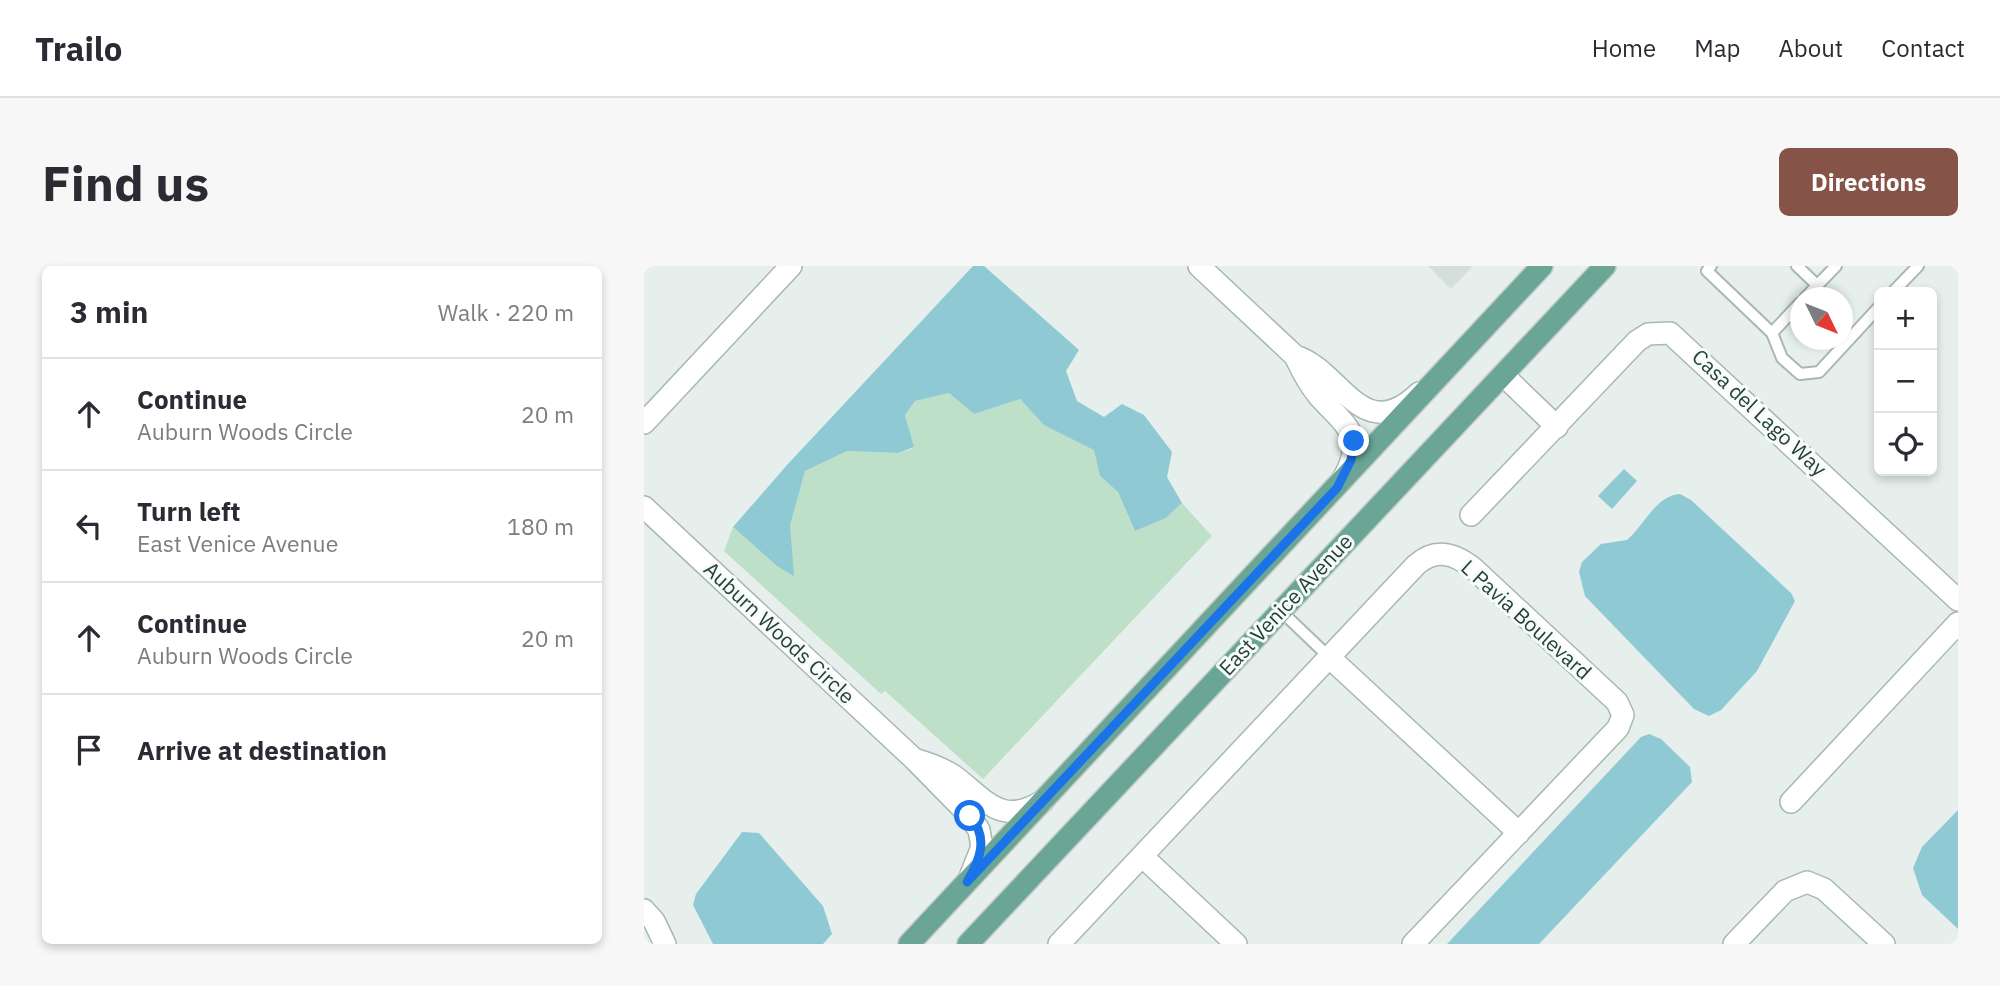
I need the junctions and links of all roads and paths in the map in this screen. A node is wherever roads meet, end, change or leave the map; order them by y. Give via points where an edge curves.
1 (791, 266) edge
2 (1199, 266) edge
3 (1542, 266) edge
4 (1605, 266) edge
5 (1711, 266) edge
6 (1797, 266) edge
7 (1836, 266) edge
8 (1918, 266) edge
9 (1817, 285) joint
10 (1898, 287) edge
11 (1874, 312) edge
12 (1790, 315) edge
13 (1772, 334) junction
14 (1295, 356) junction
15 (1443, 370) junction
16 (1503, 374) junction
17 (644, 423) edge
18 (1557, 427) junction
19 (1337, 488) junction
20 (644, 507) edge
21 (1471, 515) dead end
22 (1958, 600) edge
23 (1281, 611) junction
24 (1958, 623) edge
25 (1329, 657) junction
26 (914, 759) junction
27 (1043, 801) junction
28 (1791, 802) dead end
29 (1519, 832) junction
30 (1142, 856) junction
31 (967, 882) junction
32 (644, 910) edge
33 (665, 944) edge
34 (909, 944) edge
35 (968, 944) edge
36 (1059, 944) edge
37 (1236, 944) edge
38 (1413, 944) edge
39 (1734, 944) edge
40 (1884, 944) edge

1 - 17 street
2 - 14 street
3 - 15 main road, East Venice Avenue
4 - 16 main road, East Venice Avenue
5 - 13 lane via 1707,271
6 - 9 lane
7 - 9 lane
8 - 10 lane
11 - 13 lane via 1819,372 1800,374 1782,358
12 - 13 lane
14 - 15 street via 1351,401 1383,411 1408,404
14 - 19 street via 1310,384 1352,433 1351,460
15 - 19 main road, East Venice Avenue
16 - 18 street
16 - 23 main road, East Venice Avenue
18 - 21 street, Casa del Lago Way
18 - 22 street, Casa del Lago Way via 1637,341 1648,334 1670,333
19 - 27 main road, East Venice Avenue
20 - 26 street, Auburn Woods Circle
23 - 25 lane
23 - 35 main road, East Venice Avenue
24 - 28 street
25 - 29 street
25 - 29 street, L Pavia Boulevard via 1422,560 1446,554 1473,568 1617,702 1623,715 1618,728
25 - 30 street, L Pavia Boulevard
26 - 27 street, Auburn Woods Circle via 951,774 1003,811 1025,811
26 - 31 street, Auburn Woods Circle via 979,830 980,856
27 - 31 main road, East Venice Avenue
29 - 38 street, L Pavia Boulevard
30 - 36 street, L Pavia Boulevard
30 - 37 street
31 - 34 main road, East Venice Avenue
32 - 33 street
39 - 40 street via 1785,891 1807,882 1824,889

